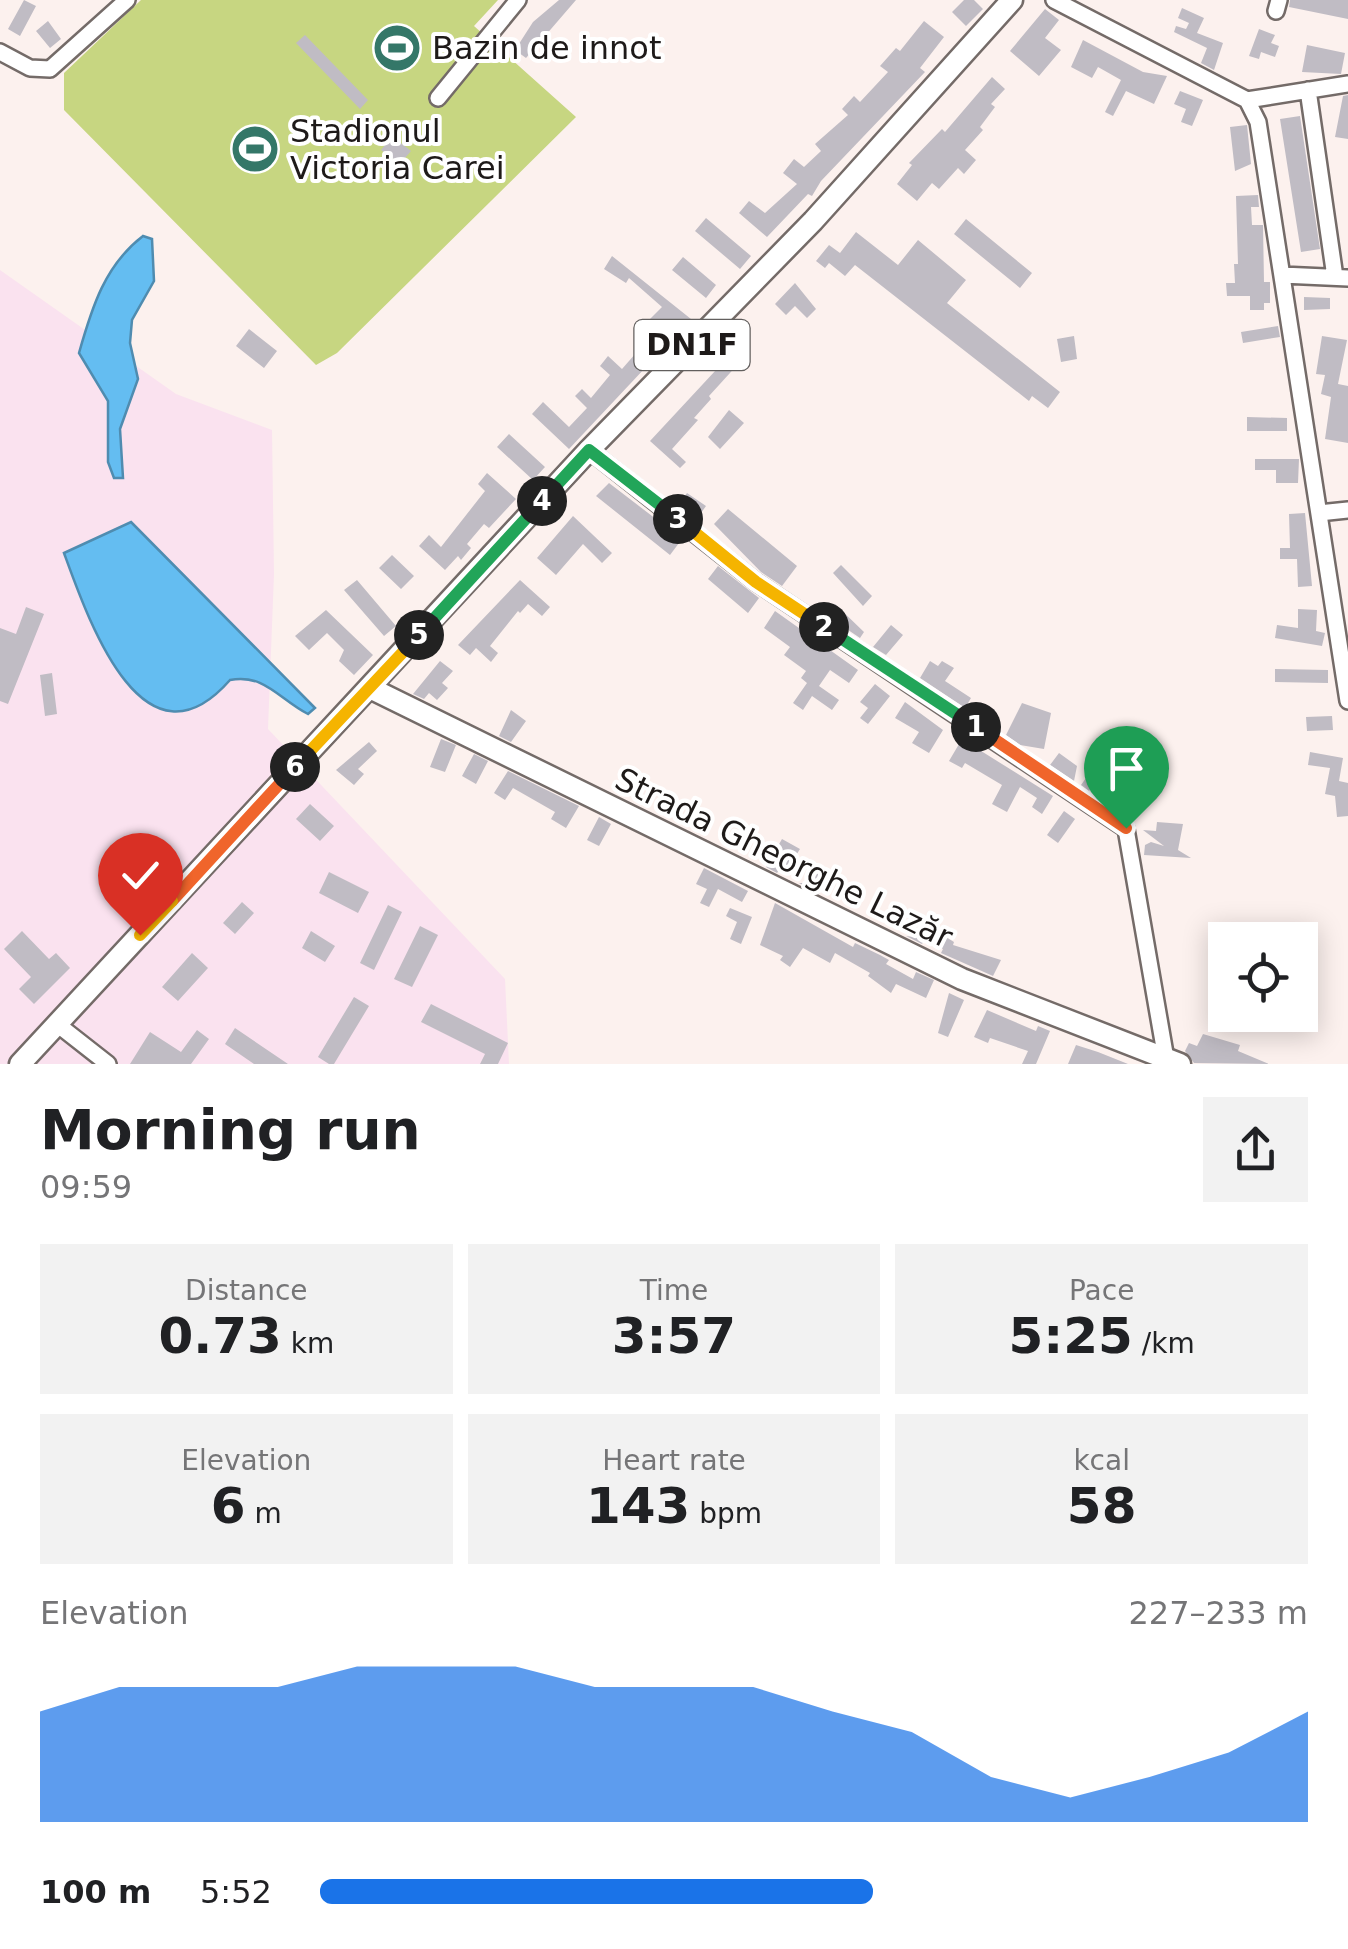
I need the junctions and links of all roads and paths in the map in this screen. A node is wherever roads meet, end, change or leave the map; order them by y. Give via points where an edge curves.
1 (127, 0) edge
2 (518, 0) edge
3 (1012, 0) edge
4 (1054, 0) edge
5 (0, 52) edge
6 (1348, 84) edge
7 (1308, 90) junction
8 (438, 98) dead end
9 (1247, 100) junction
10 (1282, 275) junction
11 (1341, 277) edge
12 (589, 450) junction
13 (1348, 510) edge
14 (1319, 514) junction
15 (370, 688) junction
16 (1348, 701) edge
17 (57, 1024) junction
18 (1173, 1062) edge
19 (20, 1064) edge
20 (108, 1064) edge

1 - 5 street via 50,69 30,68
2 - 8 street
3 - 12 main road, DN1F via 813,221
4 - 9 street
6 - 7 street
7 - 9 street
7 - 11 street
9 - 10 street via 1258,122
10 - 11 street
10 - 14 street
12 - 15 main road, DN1F
12 - 18 street via 756,582 1126,828
13 - 14 street
14 - 16 street
15 - 17 main road, DN1F
15 - 18 main road, Strada Gheorghe Lazăr via 962,979
17 - 19 main road, DN1F
17 - 20 street

